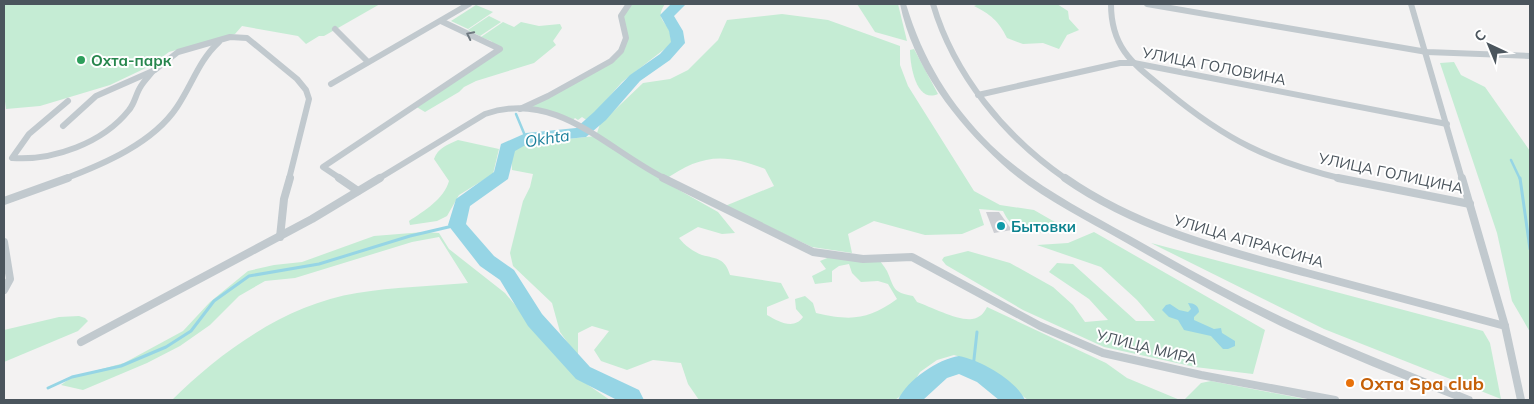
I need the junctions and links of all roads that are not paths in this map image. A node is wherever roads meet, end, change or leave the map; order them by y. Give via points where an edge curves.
1 (469, 4) edge
2 (629, 4) edge
3 (903, 4) edge
4 (933, 4) edge
5 (1110, 4) edge
6 (1147, 4) edge
7 (1411, 4) edge
8 (441, 21) junction
9 (335, 29) dead end
10 (222, 39) junction
11 (1426, 52) junction
12 (1530, 56) edge
13 (368, 62) junction
14 (1134, 64) junction
15 (155, 70) junction
16 (331, 84) dead end
17 (978, 95) junction
18 (68, 101) dead end
19 (520, 109) junction
20 (1447, 124) junction
21 (63, 126) dead end
22 (358, 191) junction
23 (4, 200) edge
24 (1470, 204) junction
25 (280, 237) junction
26 (4, 242) edge
27 (4, 290) edge
28 (1505, 326) junction
29 (81, 342) dead end
30 (1335, 400) edge
31 (1468, 400) edge
32 (1521, 400) edge

1 - 8 street
2 - 19 street via 621,12 626,38 617,56
3 - 31 street via 923,62 946,99 1006,163 1044,191 1192,276 1317,338
4 - 17 street, УЛИЦА АПРАКСИНА via 946,44
5 - 14 street, УЛИЦА ГОЛИЦИНА via 1114,31 1122,50
6 - 11 street
7 - 11 street
8 - 13 street
22 -> 8 street via 323,167 500,49
9 - 13 street
10 - 15 street via 178,52
10 - 23 street via 205,54 176,108 148,138 76,173
10 - 25 street via 235,36 253,41 306,90 309,99 284,199
11 - 12 street
11 - 20 street
13 - 16 street
14 - 17 street, УЛИЦА ГОЛОВИНА via 1120,63
14 - 20 street, УЛИЦА ГОЛОВИНА
14 - 24 street, УЛИЦА ГОЛИЦИНА via 1200,118 1236,141 1282,161 1350,181
15 - 18 street via 129,109 88,141 62,152 23,160 12,158 34,129
15 - 21 street via 96,96
17 - 28 street, УЛИЦА АПРАКСИНА via 1044,162 1082,190 1125,214 1210,247
19 - 22 street via 506,108 485,114
19 - 30 street, УЛИЦА МИРА via 558,115 579,124 657,175 813,252 862,259 912,257 1040,326 1103,353
20 - 24 street
22 - 25 street
24 - 28 street
25 - 29 street
26 - 27 street via 10,279
28 - 32 street

